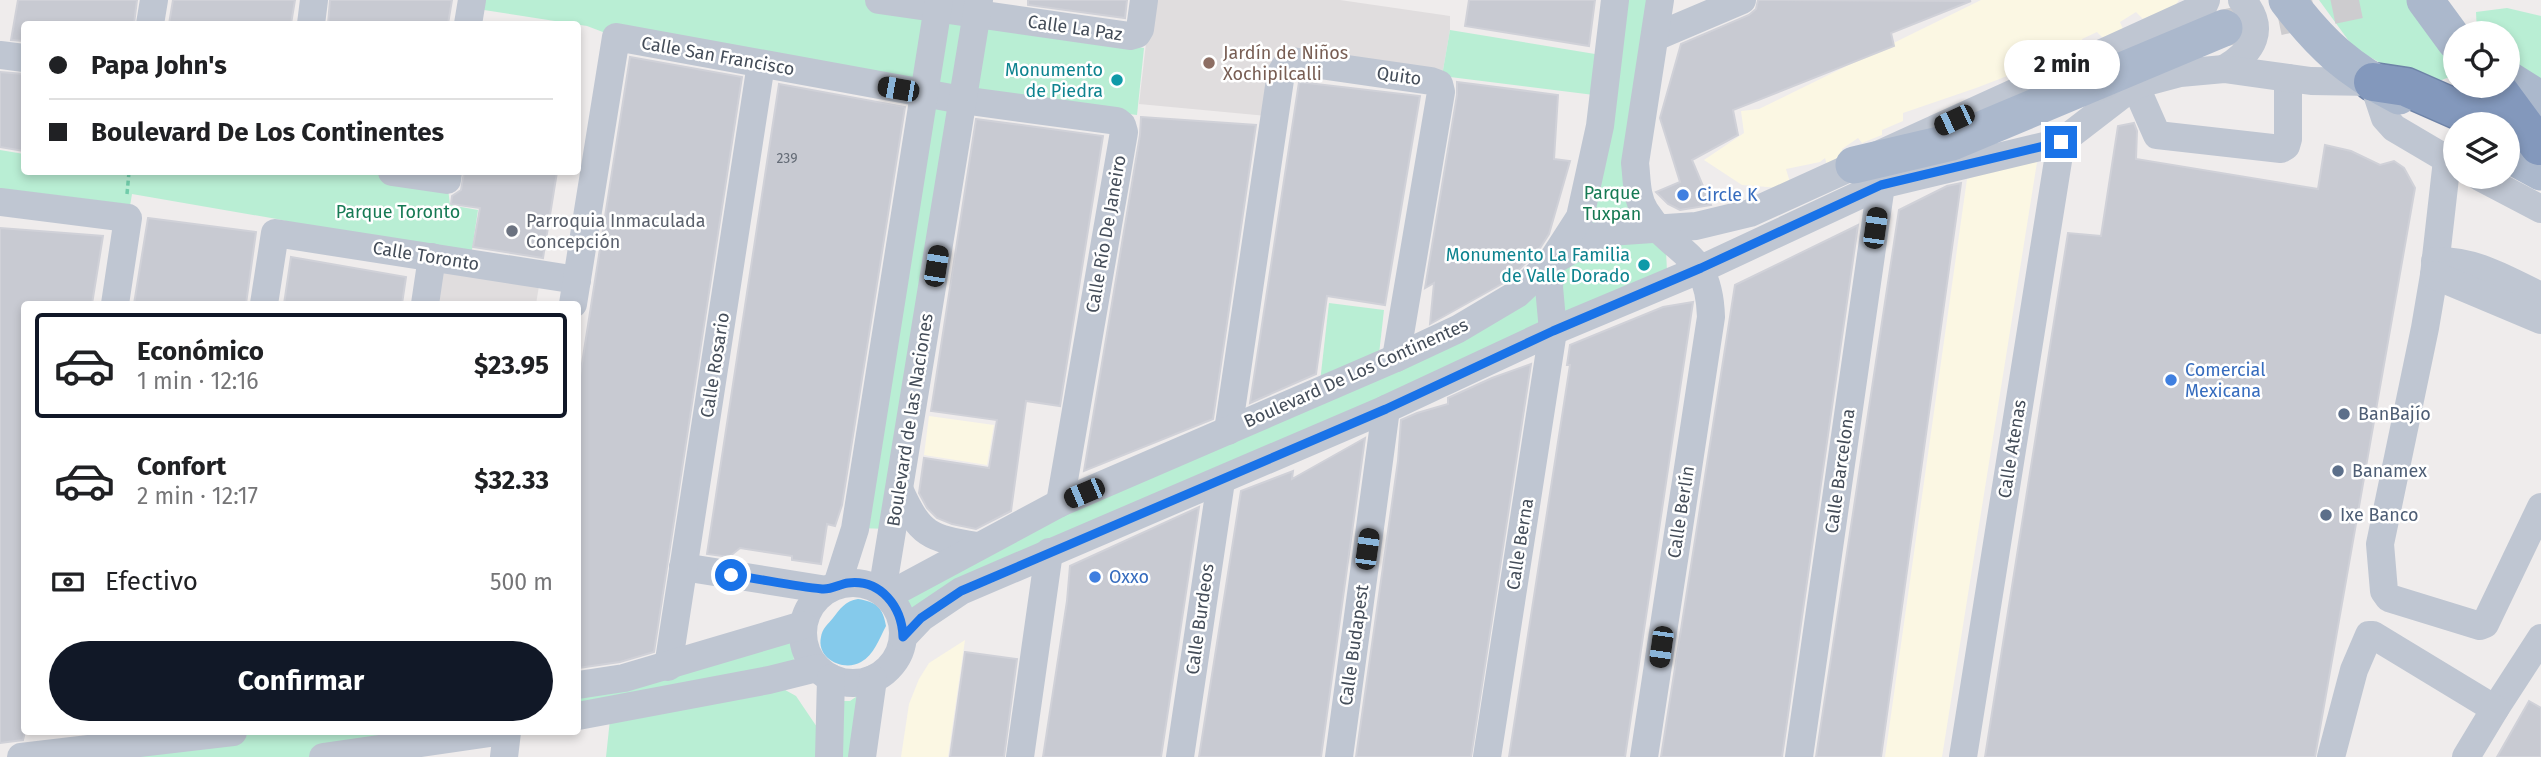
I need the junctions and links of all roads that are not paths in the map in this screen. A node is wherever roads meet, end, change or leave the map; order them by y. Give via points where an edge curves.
1 (154, 0) edge
2 (314, 0) edge
3 (472, 0) edge
4 (878, 0) edge
5 (1144, 0) edge
6 (1615, 0) edge
7 (1660, 0) edge
8 (1742, 0) edge
9 (2287, 0) edge
10 (2425, 0) edge
11 (938, 4) edge
12 (978, 7) edge
13 (2218, 7) edge
14 (150, 21) edge
15 (310, 21) edge
16 (468, 21) edge
17 (2443, 25) edge
18 (1655, 37) junction
19 (0, 55) edge
20 (21, 58) edge
21 (761, 64) junction
22 (2224, 69) junction
23 (2288, 78) junction
24 (2373, 82) junction
25 (2135, 85) junction
26 (2520, 87) edge
27 (925, 94) junction
28 (2501, 98) edge
29 (962, 100) junction
30 (2541, 100) edge
31 (2463, 112) edge
32 (2061, 142) junction
33 (2443, 142) edge
34 (2527, 150) edge
35 (1868, 175) junction
36 (2447, 189) edge
37 (2503, 189) edge
38 (0, 202) edge
39 (2541, 209) edge
40 (1662, 230) junction
41 (432, 257) junction
42 (2494, 259) dead end
43 (1551, 262) junction
44 (1701, 268) junction
45 (2435, 268) junction
46 (2541, 281) edge
47 (575, 292) edge
48 (2541, 296) edge
49 (115, 301) edge
50 (264, 301) edge
51 (425, 301) edge
52 (2541, 320) edge
53 (1553, 331) junction
54 (1396, 358) junction
55 (1386, 409) junction
56 (1228, 431) junction
57 (1221, 481) junction
58 (900, 491) junction
59 (1060, 503) junction
60 (2541, 507) edge
61 (977, 546) junction
62 (1049, 552) junction
63 (683, 567) junction
64 (832, 588) junction
65 (884, 594) junction
66 (803, 625) junction
67 (903, 637) junction
68 (2541, 638) edge
69 (668, 667) junction
70 (2532, 671) edge
71 (824, 673) junction
72 (873, 679) junction
73 (581, 685) edge
74 (2495, 709) junction
75 (581, 715) edge
76 (189, 735) edge
77 (454, 735) edge
78 (507, 735) edge
79 (426, 737) edge
80 (38, 747) edge
81 (2477, 753) edge
82 (341, 756) edge
83 (504, 757) edge
84 (829, 757) edge
85 (862, 757) edge
86 (1020, 757) edge
87 (1180, 757) edge
88 (1339, 757) edge
89 (1487, 757) edge
90 (1644, 757) edge
91 (1799, 757) edge
92 (1963, 757) edge
93 (2331, 757) edge

1 - 14 street
2 - 15 street
3 - 16 street
4 - 11 street, Calle La Paz
5 - 12 street, Calle La Paz via 1140,29 1130,36
6 - 43 street via 1600,126 1580,217
7 - 18 street
8 - 18 street
9 - 24 main road via 2332,53
10 - 17 main road
11 - 12 street, Calle La Paz
11 - 27 street, Boulevard de las Naciones
12 - 29 street, Boulevard de las Naciones
13 - 22 street via 2254,18 2247,54
13 - 35 main road via 1952,142
18 - 40 street via 1635,163 1644,210
19 - 20 street
21 - 27 street, Calle San Francisco
21 - 47 street, Calle San Francisco via 616,37
21 - 63 street, Calle Rosario
22 - 23 street, Boulevard De Los Continentes
22 - 25 street, Boulevard De Los Continentes via 2180,73
23 - 24 street, Boulevard De Los Continentes
23 - 25 street via 2288,139 2281,149 2157,135
24 - 31 highway via 2406,87
24 - 33 main road
25 - 32 street, Boulevard De Los Continentes
26 - 30 main road
27 - 29 street, Calle San Francisco
27 - 64 street, Boulevard de las Naciones via 855,529
28 - 34 highway
29 - 58 street, Boulevard de las Naciones
29 - 59 street, Calle Río De Janeiro via 1117,121 1124,132
32 - 35 street, Boulevard De Los Continentes
32 - 92 street, Calle Atenas
35 - 40 street, Boulevard De Los Continentes via 1749,214
35 - 44 street, Boulevard De Los Continentes
35 - 91 street, Calle Barcelona
36 - 45 street
37 - 39 street
38 - 49 street via 128,218
40 - 43 street, Boulevard De Los Continentes via 1609,232
40 - 44 street
41 - 47 street, Calle Toronto
41 - 50 street, Calle Toronto via 275,233
41 - 51 street
42 - 46 street
43 - 53 street, Calle Berna
43 - 54 street, Boulevard De Los Continentes via 1517,294
44 - 53 street, Boulevard De Los Continentes
44 - 90 street, Calle Berlín via 1711,317
45 - 48 street via 2457,261 2473,264
45 - 52 street
45 - 60 street via 2380,544 2384,591 2389,598 2485,624
53 - 55 street, Boulevard De Los Continentes
53 - 89 street, Calle Berna
54 - 56 street, Boulevard De Los Continentes
54 - 56 street, Quito via 1439,84 1292,61 1281,73
55 - 57 street, Boulevard De Los Continentes
55 - 88 street, Calle Budapest
56 - 59 street, Boulevard De Los Continentes
57 - 62 street, Boulevard De Los Continentes
57 - 87 street, Calle Burdeos
58 - 61 street via 910,513 930,535
58 - 65 street, Boulevard de las Naciones
59 - 61 street, Boulevard De Los Continentes
61 - 65 street, Boulevard De Los Continentes
62 - 67 street, Boulevard De Los Continentes via 961,591 921,618
62 - 86 street
63 - 64 street
63 - 69 street, Calle Rosario
64 - 65 street via 852,583
64 - 66 street via 811,605
65 - 67 street via 900,614
66 - 69 street
66 - 71 street via 805,648
67 - 72 street via 894,662
68 - 70 street
69 - 73 street
70 - 74 street
71 - 72 street via 845,682
71 - 75 street
71 - 84 street
72 - 85 street
74 - 81 street
74 - 93 street via 2369,635 2354,670
76 - 80 street
77 - 79 street
78 - 83 street
79 - 82 street

